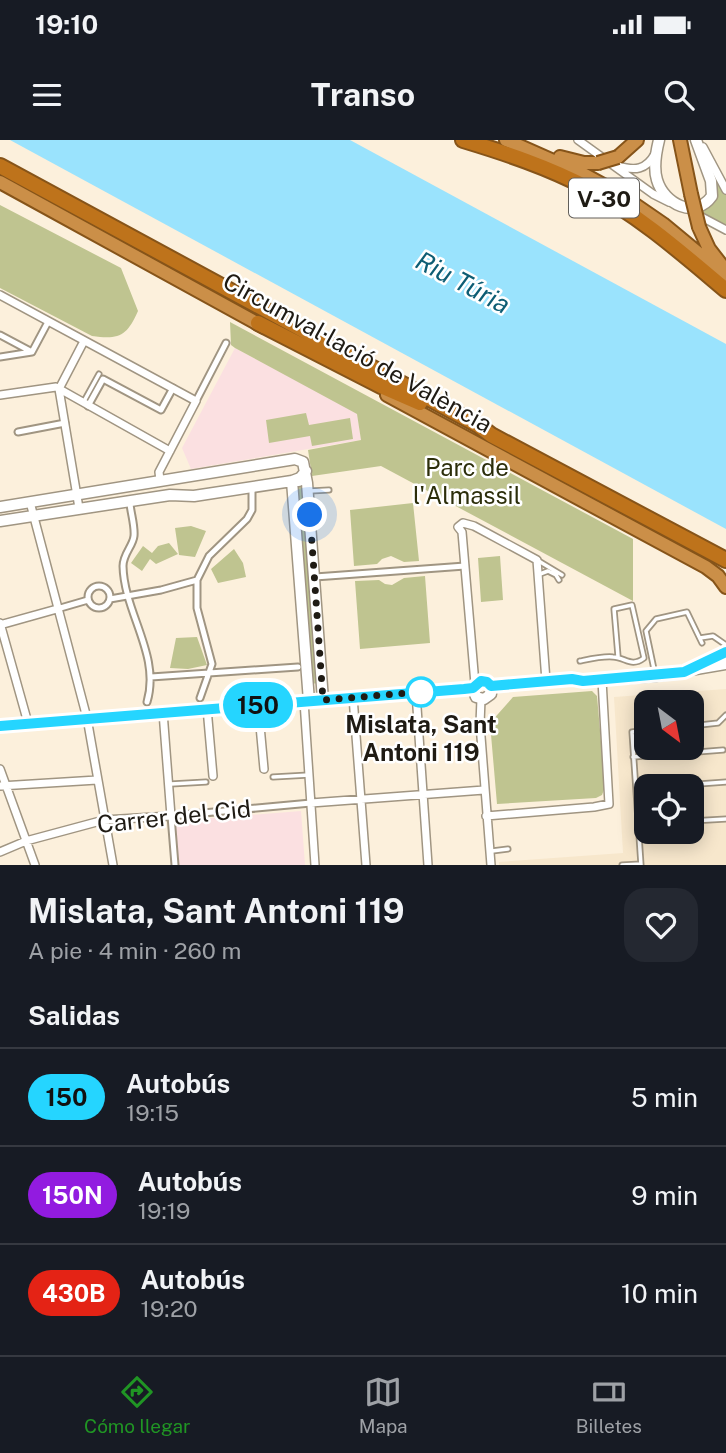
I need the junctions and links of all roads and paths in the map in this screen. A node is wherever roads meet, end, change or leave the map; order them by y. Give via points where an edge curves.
1 (463, 140) edge
2 (578, 140) edge
3 (637, 140) edge
4 (680, 140) edge
5 (698, 140) edge
6 (509, 141) edge
7 (658, 145) edge
8 (615, 160) junction
9 (0, 166) edge
10 (0, 182) edge
11 (726, 190) edge
12 (677, 205) junction
13 (726, 230) edge
14 (726, 270) edge
15 (726, 276) edge
16 (726, 290) edge
17 (0, 295) edge
18 (48, 322) junction
19 (258, 323) junction
20 (0, 335) edge
21 (84, 341) junction
22 (226, 343) dead end
23 (32, 352) junction
24 (0, 357) edge
25 (99, 374) dead end
26 (59, 388) junction
27 (173, 388) junction
28 (0, 395) edge
29 (196, 401) junction
30 (86, 405) junction
31 (65, 423) junction
32 (18, 432) dead end
33 (491, 435) junction
34 (170, 451) junction
35 (306, 471) junction
36 (160, 480) junction
37 (292, 481) junction
38 (308, 488) junction
39 (329, 490) dead end
40 (253, 491) dead end
41 (76, 494) junction
42 (30, 502) junction
43 (130, 504) dead end
44 (0, 507) edge
45 (79, 508) junction
46 (33, 516) junction
47 (0, 521) edge
48 (537, 560) junction
49 (726, 560) edge
50 (465, 566) junction
51 (538, 575) junction
52 (562, 575) dead end
53 (314, 577) junction
54 (197, 580) junction
55 (559, 580) dead end
56 (726, 587) edge
57 (129, 597) junction
58 (110, 599) junction
59 (89, 600) junction
60 (57, 609) junction
61 (0, 625) edge
62 (726, 645) edge
63 (726, 652) edge
64 (618, 656) junction
65 (580, 661) dead end
66 (726, 664) edge
67 (303, 665) junction
68 (270, 667) dead end
69 (684, 672) junction
70 (210, 673) junction
71 (655, 676) junction
72 (151, 677) junction
73 (601, 680) junction
74 (546, 681) junction
75 (474, 686) junction
76 (491, 686) junction
77 (416, 692) junction
78 (353, 697) junction
79 (201, 698) dead end
80 (481, 699) junction
81 (323, 700) junction
82 (307, 701) junction
83 (147, 702) dead end
84 (258, 705) junction
85 (207, 708) junction
86 (163, 712) junction
87 (726, 715) edge
88 (87, 718) junction
89 (28, 723) junction
90 (704, 725) edge
91 (0, 726) edge
92 (634, 732) edge
93 (723, 750) dead end
94 (633, 757) junction
95 (0, 769) edge
96 (264, 769) dead end
97 (635, 774) edge
98 (309, 775) junction
99 (214, 776) dead end
100 (273, 777) dead end
101 (97, 780) junction
102 (206, 782) dead end
103 (726, 782) edge
104 (168, 784) junction
105 (704, 784) edge
106 (3, 785) edge
107 (484, 790) junction
108 (423, 794) junction
109 (360, 799) junction
110 (311, 803) junction
111 (171, 816) junction
112 (486, 816) junction
113 (726, 819) edge
114 (104, 820) junction
115 (704, 820) edge
116 (26, 841) junction
117 (640, 844) edge
118 (508, 849) dead end
119 (489, 851) junction
120 (0, 852) edge
121 (641, 864) edge
122 (35, 865) edge
123 (113, 865) edge
124 (175, 865) edge
125 (315, 865) edge
126 (366, 865) edge
127 (428, 865) edge
128 (491, 865) edge
129 (622, 865) edge

1 - 16 highway, V-30 via 523,159 590,189 637,218
2 - 8 street
3 - 8 highway
4 - 14 highway, bridge via 699,227
5 - 11 street
5 - 12 street via 712,196 697,208
6 - 8 highway, bridge via 570,160
6 - 15 highway, V-30 via 618,193
7 - 8 street via 648,164 636,169
7 - 12 street via 657,180
8 - 12 street via 653,194
9 - 33 highway, Circumval·lació de València
10 - 19 highway, Circumval·lació de València
12 - 13 street
17 - 18 street
18 - 21 street
18 - 23 street
19 - 33 highway
19 - 56 highway, Circumval·lació de València via 706,567
20 - 23 street
21 - 26 street
21 - 27 street
22 - 29 street
23 - 24 street
25 - 30 lane
26 - 28 street
26 - 30 street
26 - 31 street
27 - 29 street
27 - 30 street via 161,410 103,379
29 - 34 street
30 - 34 street
31 - 32 street
31 - 41 street
33 - 49 highway, Circumval·lació de València
34 - 36 street via 159,472
35 - 36 street via 303,462 295,459
35 - 37 street
35 - 38 street
36 - 41 street
37 - 38 street via 301,480
37 - 45 street
37 - 67 street
38 - 39 lane
38 - 53 street
40 - 54 street via 247,519 209,556
41 - 42 street
41 - 45 street
42 - 44 street
42 - 46 street
43 - 57 street via 134,538 123,564
45 - 46 street
46 - 47 street
46 - 60 street
48 - 50 street via 468,525 462,532
48 - 51 street
48 - 52 lane
50 - 53 street
50 - 75 street
51 - 55 lane via 548,571
51 - 74 street
53 - 81 street
54 - 57 street
54 - 70 street via 197,608 211,654
57 - 58 street
57 - 72 street
58 - 59 street via 100,608
58 - 59 street via 106,589 96,587
59 - 60 street
60 - 61 street
60 - 88 street
61 - 89 street
62 - 71 lane via 713,636 701,641 687,612 656,619 646,631
63 - 69 street
64 - 64 lane via 627,663 644,658 632,605 614,610
64 - 65 lane
66 - 69 street
67 - 68 lane
67 - 70 street
67 - 82 street
69 - 71 street
70 - 72 street
70 - 79 street
71 - 73 street
72 - 83 street
73 - 74 street
73 - 112 street via 609,804
74 - 76 street
75 - 76 street via 484,681
75 - 77 street
75 - 80 street
76 - 80 street via 491,694
77 - 78 street
77 - 108 street
78 - 81 street
78 - 109 street
80 - 107 street
81 - 82 street
82 - 84 street
82 - 98 street
84 - 85 street
84 - 96 street
85 - 86 street
85 - 99 street
86 - 88 street
86 - 104 street
87 - 90 lane via 718,723
88 - 89 street
88 - 101 street
89 - 91 street
92 - 94 lane
93 - 94 lane
94 - 97 lane
95 - 106 street
98 - 100 lane
98 - 110 street
101 - 106 street
101 - 114 street
102 - 104 lane
103 - 105 lane
104 - 111 street
106 - 116 street
107 - 108 street
107 - 112 street
108 - 109 street
108 - 127 street
109 - 110 street
109 - 126 street
110 - 111 street, Carrer del Cid
110 - 125 street
111 - 114 street, Carrer del Cid
111 - 124 street
112 - 119 street
113 - 115 lane
114 - 116 street, Carrer del Cid
114 - 123 street
116 - 120 street, Carrer del Cid
116 - 122 street
117 - 121 lane
118 - 119 lane
119 - 128 street
121 - 129 lane

